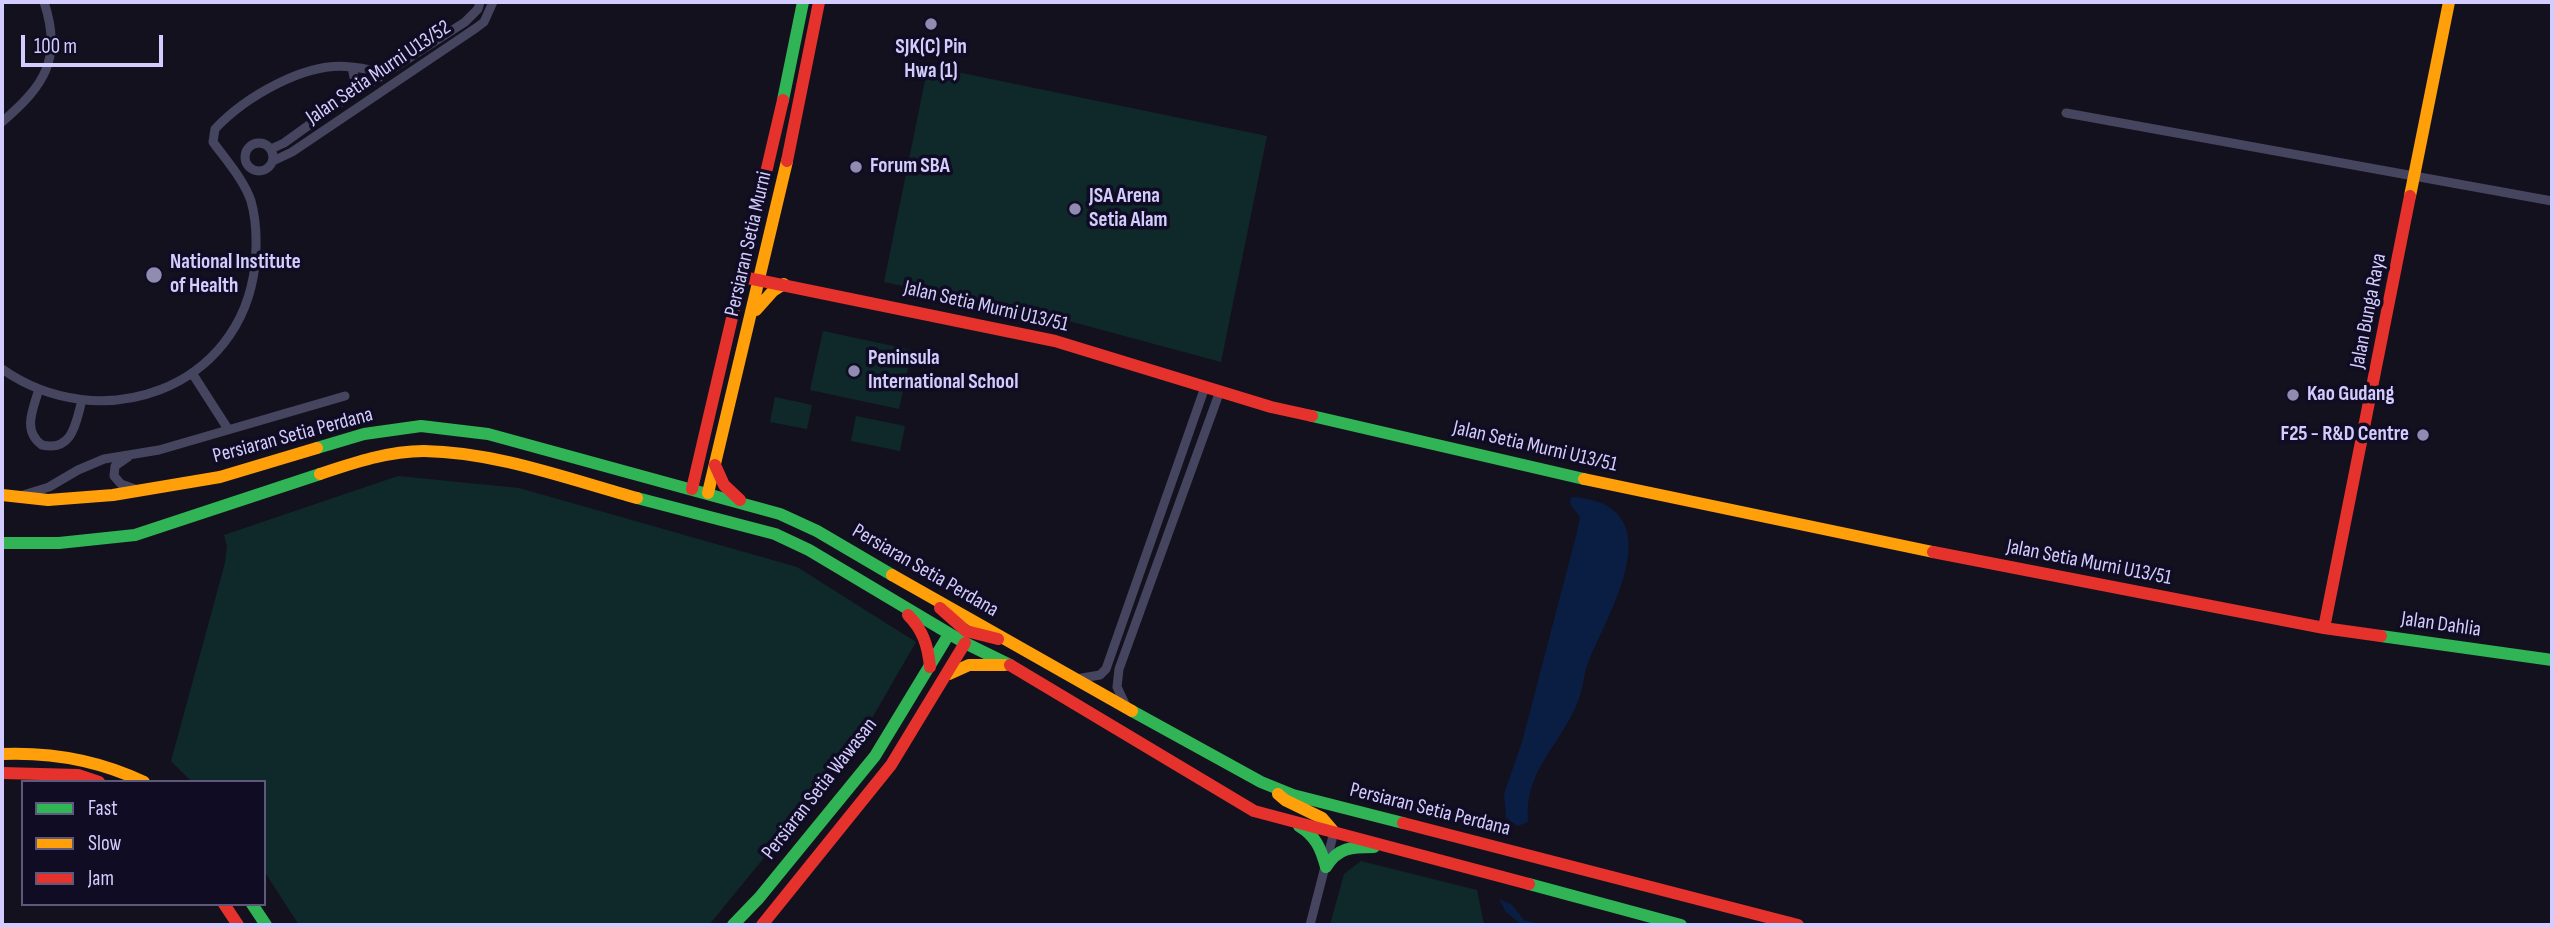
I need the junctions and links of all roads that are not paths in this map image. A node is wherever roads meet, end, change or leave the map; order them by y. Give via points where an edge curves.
1 (44, 2) edge
2 (480, 2) edge
3 (493, 2) edge
4 (803, 2) edge
5 (819, 2) edge
6 (2449, 2) edge
7 (352, 67) junction
8 (389, 71) junction
9 (350, 96) junction
10 (2066, 113) dead end
11 (2, 122) edge
12 (271, 149) junction
13 (273, 160) junction
14 (2416, 176) junction
15 (2552, 201) edge
16 (768, 252) junction
17 (743, 277) junction
18 (761, 280) junction
19 (784, 284) junction
20 (753, 313) junction
21 (2, 369) edge
22 (192, 373) junction
23 (1205, 387) junction
24 (39, 389) junction
25 (1220, 391) junction
26 (345, 396) dead end
27 (82, 400) junction
28 (228, 429) junction
29 (129, 456) junction
30 (699, 462) junction
31 (715, 465) junction
32 (644, 477) junction
33 (692, 489) junction
34 (140, 490) junction
35 (708, 493) junction
36 (2, 495) edge
37 (17, 497) junction
38 (698, 502) junction
39 (745, 503) junction
40 (663, 504) junction
41 (729, 522) junction
42 (2, 542) edge
43 (931, 597) junction
44 (894, 603) junction
45 (2325, 628) junction
46 (959, 636) junction
47 (1005, 640) junction
48 (2552, 660) edge
49 (1012, 666) junction
50 (930, 667) junction
51 (946, 676) junction
52 (1076, 680) junction
53 (1126, 707) junction
54 (2, 754) edge
55 (2, 773) edge
56 (93, 780) edge
57 (140, 780) edge
58 (1267, 784) junction
59 (1282, 818) junction
60 (1334, 832) junction
61 (1388, 846) junction
62 (1326, 867) junction
63 (761, 895) junction
64 (225, 906) edge
65 (253, 906) edge
66 (235, 923) edge
67 (734, 924) edge
68 (266, 925) edge
69 (763, 925) edge
70 (1311, 925) edge
71 (1681, 925) edge
72 (1798, 925) edge

1 - 11 street via 53,42 49,60 30,98
2 - 8 street, Jalan Setia Murni U13/52 via 466,22
3 - 13 street, Jalan Setia Murni U13/52 via 476,28 292,152
4 - 17 street, Persiaran Setia Murni
5 - 16 street, Persiaran Setia Murni
6 - 14 street, Jalan Bunga Raya
7 - 8 street
7 - 9 street via 355,82
7 - 22 street via 289,78 215,129 213,142 249,197 256,251 253,279 235,324 221,346
8 - 9 street, Jalan Setia Murni U13/52
9 - 12 street, Jalan Setia Murni U13/52
10 - 14 street
12 - 13 street
12 - 13 street via 255,144 246,153 246,162 260,171
14 - 15 street
14 - 45 street, Jalan Bunga Raya
16 - 18 street, Persiaran Setia Murni
16 - 19 street via 773,273
17 - 18 street, Jalan Setia Murni U13/51
17 - 30 street, Persiaran Setia Murni
18 - 19 street, Jalan Setia Murni U13/51
18 - 20 street, Persiaran Setia Murni
19 - 20 street
19 - 23 street, Jalan Setia Murni U13/51 via 1055,341
20 - 31 street, Persiaran Setia Murni
21 - 24 street
22 - 27 street via 135,398
22 - 28 street
23 - 25 street, Jalan Setia Murni U13/51
23 - 52 street via 1105,669 1100,676
24 - 27 street
24 - 27 street via 30,427 36,440 47,446 58,446 71,436
25 - 45 street, Jalan Setia Murni U13/51 via 1271,407 1658,496
25 - 53 street via 1119,669 1117,687
26 - 28 street
28 - 29 street
29 - 34 street via 114,466 114,476 121,484
29 - 37 street via 104,459 49,487
30 - 32 street via 678,479
30 - 33 street, Persiaran Setia Murni
31 - 35 street, Persiaran Setia Murni
31 - 39 street via 723,486
32 - 33 street, Persiaran Setia Perdana
32 - 34 street, Persiaran Setia Perdana via 488,434 421,426 364,434 220,477
33 - 35 street, Persiaran Setia Perdana
33 - 38 street
34 - 37 street, Persiaran Setia Perdana via 48,500
35 - 38 street
35 - 39 street, Persiaran Setia Perdana
36 - 37 street, Persiaran Setia Perdana
38 - 40 street
38 - 41 street
39 - 43 street, Persiaran Setia Perdana via 817,531
40 - 41 street, Persiaran Setia Perdana
40 - 42 street, Persiaran Setia Perdana via 484,457 422,451 369,458 135,535 59,543
41 - 44 street, Persiaran Setia Perdana via 775,534 809,550
43 - 46 street
43 - 47 street, Persiaran Setia Perdana
44 - 46 street, Persiaran Setia Perdana
44 - 50 street via 923,633
45 - 48 street, Jalan Dahlia
46 - 47 street
46 - 49 street, Persiaran Setia Perdana
46 - 50 street, Persiaran Setia Wawasan
46 - 51 street, Persiaran Setia Wawasan
47 - 52 street, Persiaran Setia Perdana
49 - 51 street via 969,663
49 - 59 street, Persiaran Setia Perdana via 1254,811
50 - 63 street, Persiaran Setia Wawasan via 875,756
51 - 69 street, Persiaran Setia Wawasan via 891,765
52 - 53 street, Persiaran Setia Perdana
53 - 58 street, Persiaran Setia Perdana
54 - 57 street via 76,757
55 - 56 street via 78,775
58 - 60 street via 1285,800 1322,818
58 - 72 street, Persiaran Setia Perdana
59 - 60 street, Persiaran Setia Perdana
59 - 62 street via 1312,834
60 - 61 street, Persiaran Setia Perdana
60 - 62 street
61 - 62 street via 1345,847
61 - 71 street, Persiaran Setia Perdana
62 - 70 street
63 - 67 street, Persiaran Setia Wawasan
63 - 69 street
64 - 66 street
65 - 68 street
67 - 69 street

